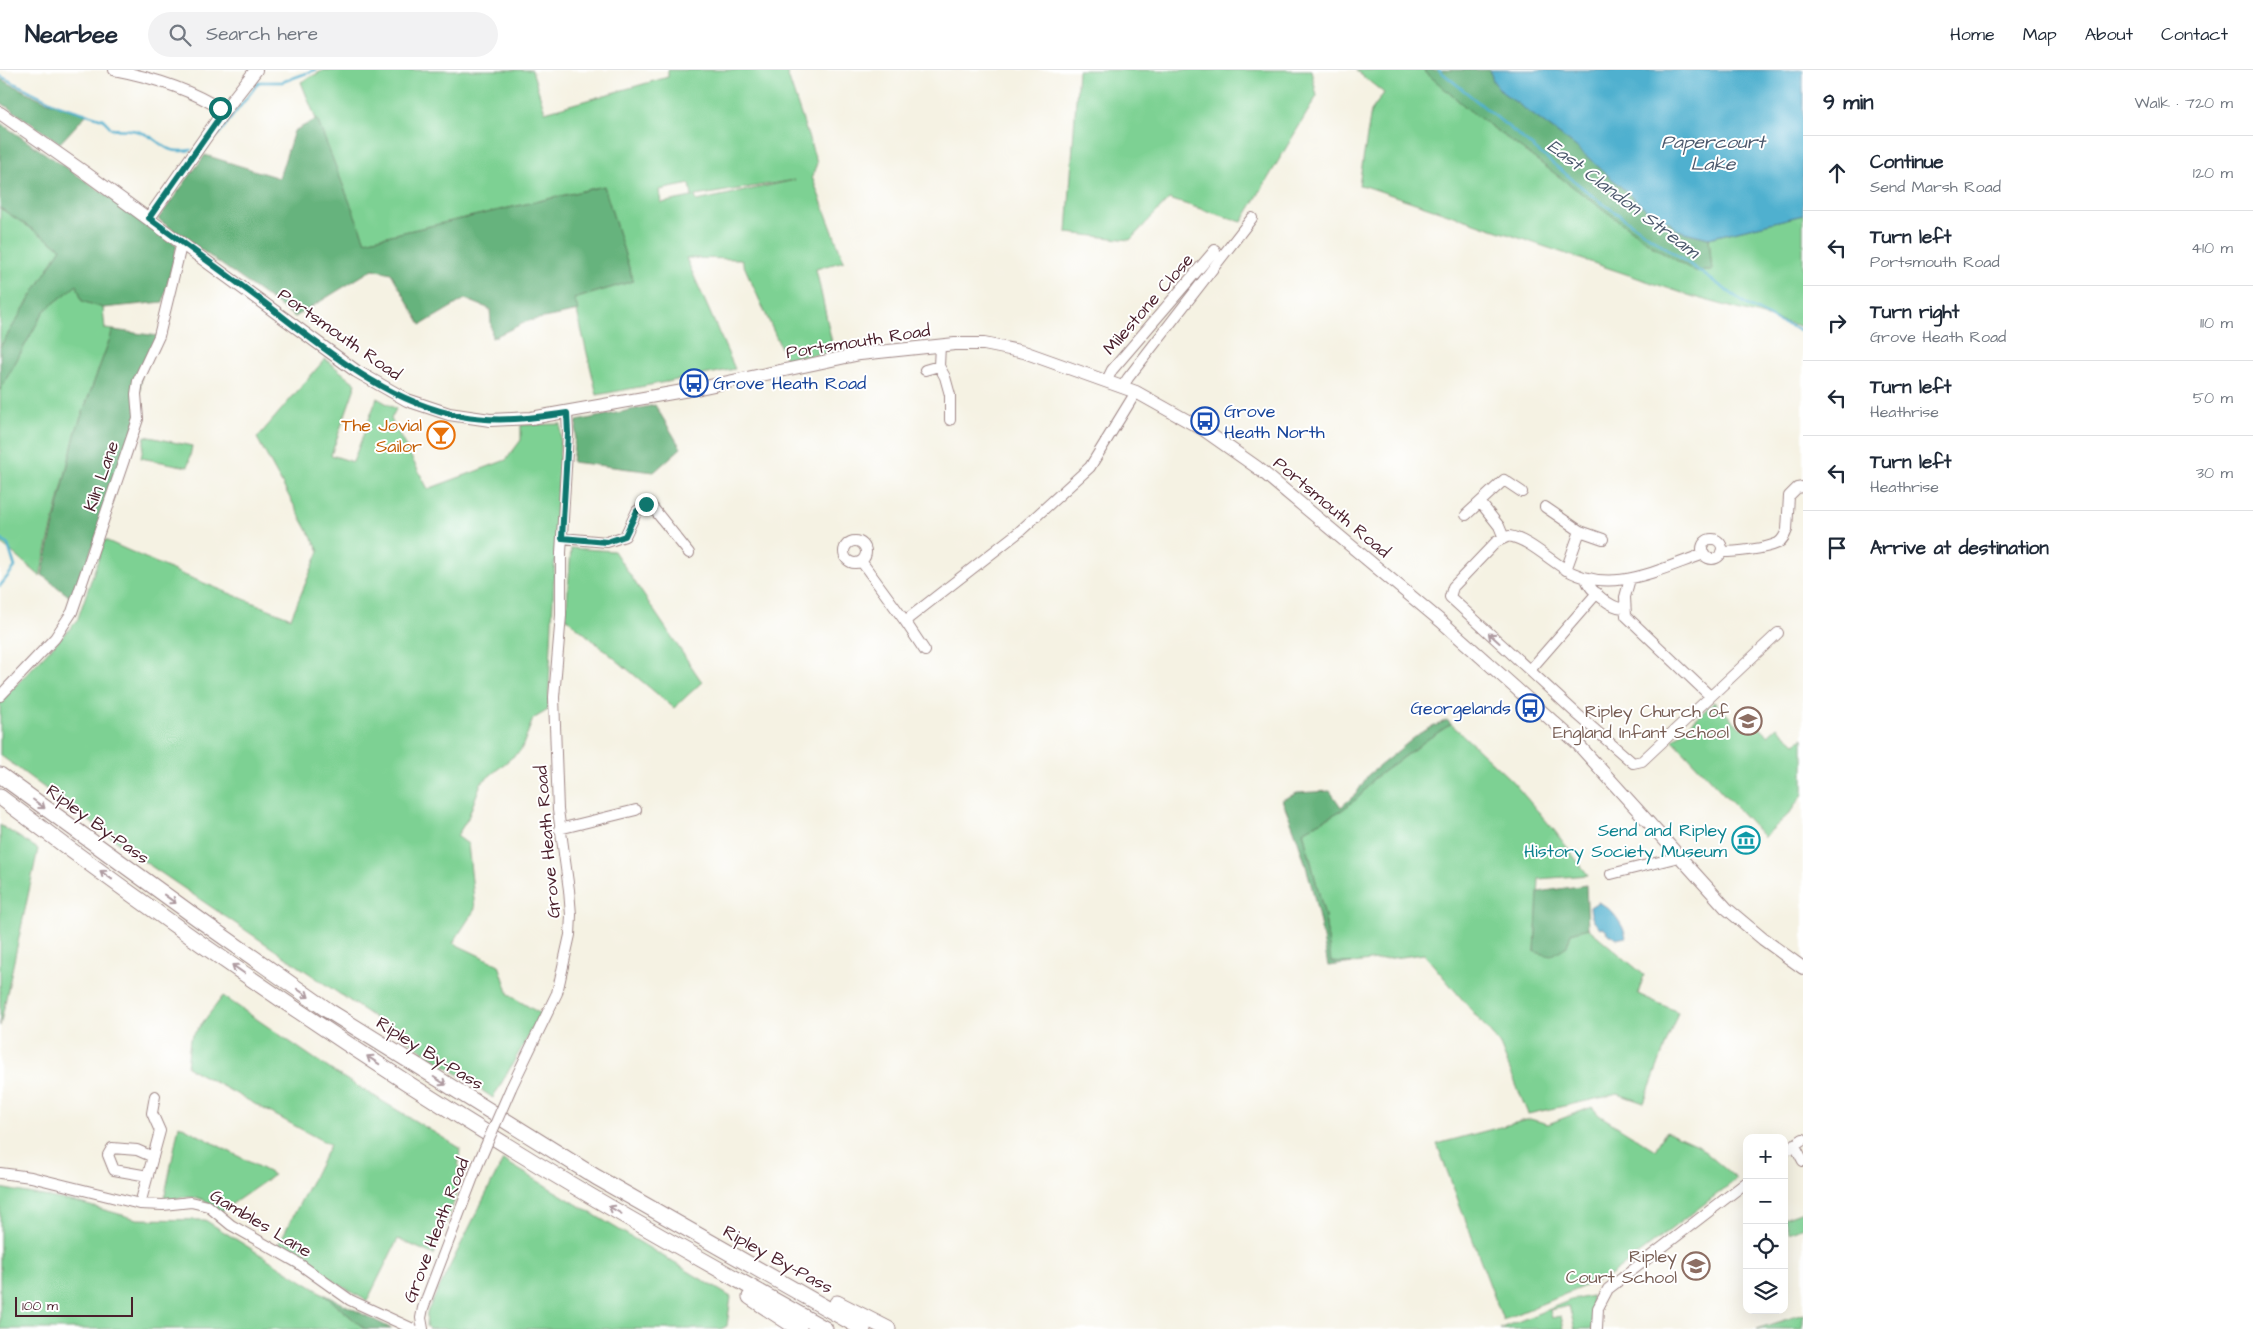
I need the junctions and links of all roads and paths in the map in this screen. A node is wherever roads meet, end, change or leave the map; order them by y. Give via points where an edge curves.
1 (114, 70) edge
2 (256, 70) edge
3 (142, 72) edge
4 (224, 111) junction
5 (0, 114) edge
6 (149, 218) junction
7 (1252, 218) dead end
8 (182, 242) junction
9 (1215, 250) dead end
10 (940, 345) junction
11 (939, 366) junction
12 (926, 370) dead end
13 (1107, 380) junction
14 (1123, 386) junction
15 (1136, 392) junction
16 (567, 413) junction
17 (950, 420) dead end
18 (1803, 487) edge
19 (1522, 492) dead end
20 (1480, 502) junction
21 (1545, 507) dead end
22 (1466, 515) dead end
23 (1580, 531) junction
24 (562, 538) junction
25 (1504, 538) junction
26 (1603, 539) dead end
27 (1721, 552) junction
28 (689, 553) dead end
29 (1704, 554) junction
30 (861, 561) dead end
31 (1566, 570) junction
32 (1586, 579) junction
33 (1630, 579) junction
34 (1597, 593) junction
35 (1624, 608) junction
36 (905, 622) junction
37 (1778, 633) dead end
38 (925, 650) dead end
39 (1530, 670) junction
40 (0, 696) edge
41 (1710, 696) junction
42 (0, 775) edge
43 (0, 797) edge
44 (636, 810) dead end
45 (559, 829) junction
46 (1679, 857) junction
47 (1611, 874) dead end
48 (1803, 968) edge
49 (155, 1096) dead end
50 (1799, 1141) edge
51 (1788, 1149) edge
52 (153, 1157) junction
53 (1803, 1161) edge
54 (0, 1172) edge
55 (148, 1176) junction
56 (1743, 1185) edge
57 (140, 1204) junction
58 (646, 1206) junction
59 (634, 1221) junction
60 (423, 1308) junction
61 (409, 1327) edge
62 (423, 1329) edge
63 (799, 1329) edge
64 (825, 1329) edge
65 (863, 1329) edge
66 (888, 1329) edge
67 (1598, 1329) edge

1 - 3 street
2 - 4 main road
3 - 4 street
4 - 6 main road
5 - 6 main road, Portsmouth Road
6 - 8 main road, Portsmouth Road
7 - 14 street
8 - 16 main road, Portsmouth Road via 356,371 407,400 450,414 490,420
8 - 40 street, Kiln Lane via 159,336 138,381 138,419 72,612 55,638
9 - 13 street, Milestone Close via 1112,370
10 - 11 street
10 - 13 main road, Portsmouth Road via 984,344 1013,349
10 - 16 main road, Portsmouth Road via 860,354
11 - 12 street
11 - 17 street via 950,395
13 - 14 main road, Portsmouth Road
14 - 15 main road, Portsmouth Road
15 - 36 street via 1090,467 1019,532
15 - 46 main road, Portsmouth Road via 1204,430 1258,468 1443,623 1576,742
16 - 24 street, Grove Heath Road
18 - 27 street via 1789,496 1785,535 1779,542
19 - 20 street via 1504,480
20 - 22 street
20 - 25 street
21 - 23 street
23 - 26 street
23 - 31 street
24 - 28 street via 607,542 625,536 637,511 649,503
24 - 45 street, Grove Heath Road via 554,697
25 - 31 street via 1517,538
39 -> 25 street via 1451,599 1453,587 1496,542
27 - 29 street via 1715,558 1707,558
27 - 29 street via 1720,543 1710,539 1702,546
29 - 33 street
30 - 36 street
31 - 32 street
32 - 33 street
32 - 34 street
33 - 35 street
34 - 35 street via 1613,607
34 - 39 street
35 - 41 street via 1632,623
36 - 38 street
37 - 41 street
39 - 41 street via 1630,762 1642,762
42 -> 58 highway, Ripley By-Pass via 329,1011 480,1107
59 -> 43 highway, Ripley By-Pass via 320,1026
44 - 45 street
45 - 60 street, Grove Heath Road, bridge via 571,915 567,952 556,993 478,1164
46 - 47 street
46 - 48 main road, Portsmouth Road via 1736,918
49 - 52 street via 152,1113 160,1131
50 - 51 street
50 - 53 street
52 - 55 street
52 - 55 street via 136,1150 112,1148 108,1155 114,1170
54 - 57 street, Gambles Lane
55 - 57 street
56 - 67 street via 1608,1289 1598,1308
57 - 61 street, Gambles Lane via 191,1202 208,1206 231,1225 298,1263 350,1300
58 - 65 highway, Ripley By-Pass
58 - 66 highway
59 - 63 highway
59 - 64 highway, Ripley By-Pass
60 - 61 street, Gambles Lane
60 - 62 street, Grove Heath Road

